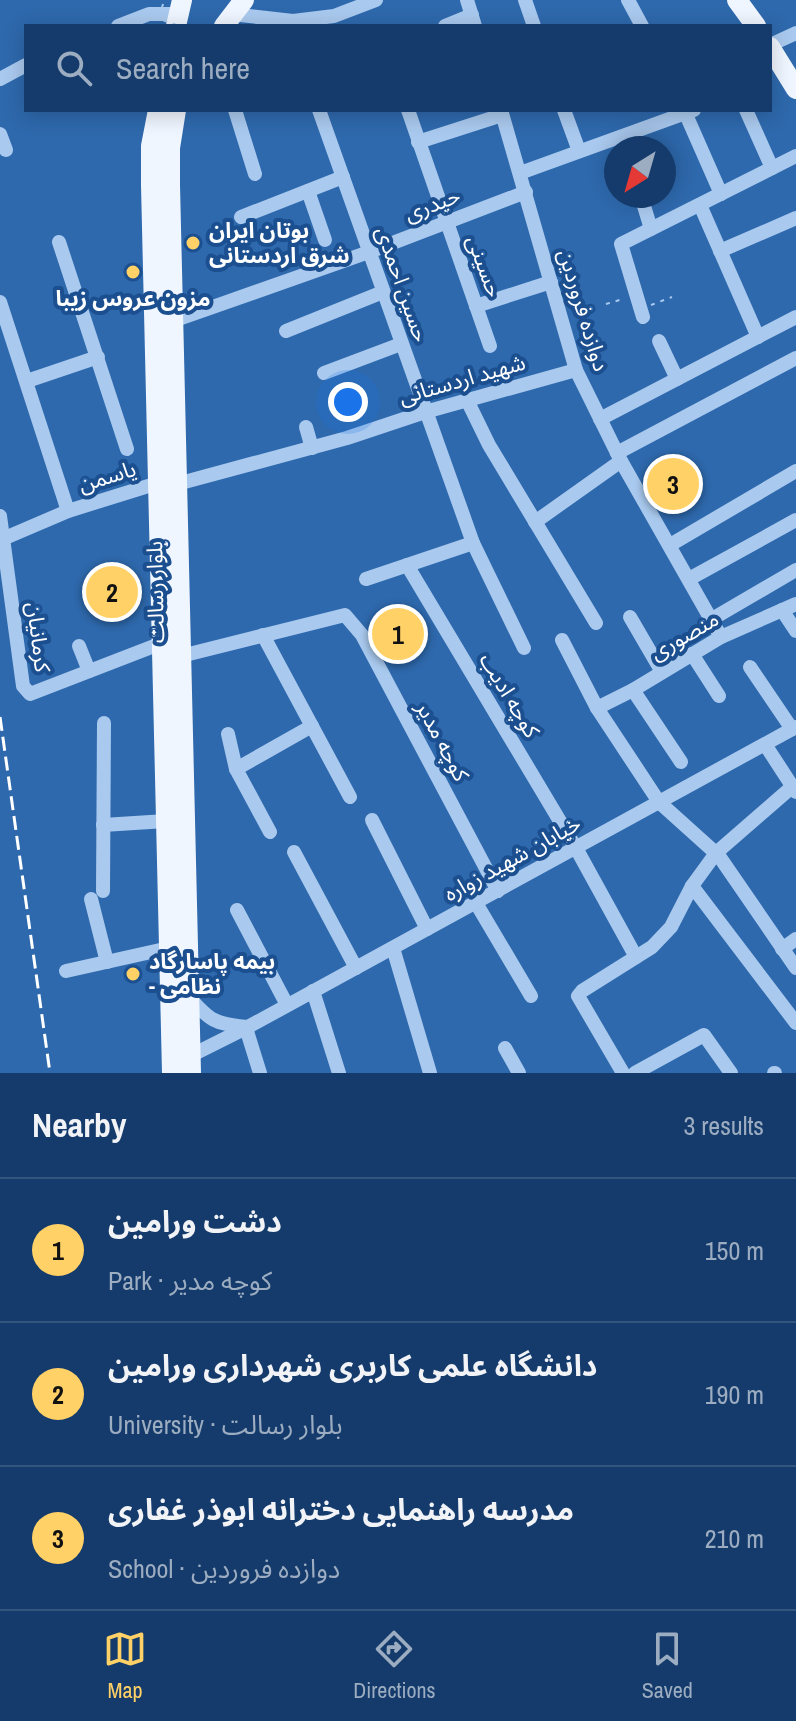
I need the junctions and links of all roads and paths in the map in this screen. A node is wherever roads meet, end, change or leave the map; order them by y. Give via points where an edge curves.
1 (376, 0) edge
2 (467, 0) edge
3 (525, 0) edge
4 (737, 0) edge
5 (635, 2) edge
6 (177, 11) edge
7 (233, 13) edge
8 (474, 21) edge
9 (123, 24) edge
10 (533, 24) edge
11 (641, 24) edge
12 (755, 24) edge
13 (796, 33) edge
14 (772, 45) edge
15 (24, 66) edge
16 (777, 71) edge
17 (0, 79) edge
18 (796, 89) edge
19 (158, 112) edge
20 (176, 112) edge
21 (236, 112) edge
22 (320, 112) edge
23 (409, 112) edge
24 (502, 112) edge
25 (565, 112) edge
26 (685, 112) edge
27 (687, 112) edge
28 (747, 112) edge
29 (0, 134) edge
30 (635, 136) edge
31 (418, 142) junction
32 (604, 146) edge
33 (6, 150) dead end
34 (579, 151) junction
35 (796, 156) edge
36 (772, 168) junction
37 (520, 173) junction
38 (255, 174) dead end
39 (343, 177) junction
40 (308, 191) junction
41 (526, 192) junction
42 (721, 194) junction
43 (700, 205) junction
44 (645, 208) edge
45 (241, 217) dead end
46 (796, 218) edge
47 (446, 223) junction
48 (651, 229) junction
49 (325, 240) dead end
50 (59, 242) dead end
51 (720, 251) junction
52 (369, 252) junction
53 (551, 282) junction
54 (383, 292) junction
55 (672, 297) dead end
56 (0, 302) edge
57 (606, 304) dead end
58 (476, 306) junction
59 (640, 307) junction
60 (796, 317) edge
61 (173, 321) junction
62 (286, 331) dead end
63 (758, 337) junction
64 (659, 341) dead end
65 (401, 344) junction
66 (490, 346) dead end
67 (98, 357) junction
68 (796, 358) edge
69 (576, 370) junction
70 (324, 373) dead end
71 (677, 379) junction
72 (27, 381) junction
73 (467, 400) junction
74 (425, 412) junction
75 (600, 419) junction
76 (306, 427) dead end
77 (312, 448) junction
78 (127, 449) dead end
79 (619, 457) junction
80 (796, 471) edge
81 (168, 484) junction
82 (68, 511) junction
83 (0, 516) edge
84 (796, 520) edge
85 (535, 522) junction
86 (2, 539) edge
87 (473, 543) junction
88 (670, 545) junction
89 (407, 565) junction
90 (796, 570) edge
91 (366, 579) dead end
92 (689, 579) junction
93 (789, 607) edge
94 (630, 617) dead end
95 (712, 619) junction
96 (596, 623) dead end
97 (796, 631) edge
98 (263, 635) junction
99 (721, 637) junction
100 (562, 640) dead end
101 (162, 643) junction
102 (79, 646) dead end
103 (524, 648) dead end
104 (692, 654) junction
105 (181, 656) junction
106 (750, 667) dead end
107 (89, 671) junction
108 (662, 672) junction
109 (633, 690) junction
110 (719, 696) dead end
111 (597, 708) junction
112 (104, 723) dead end
113 (312, 726) junction
114 (794, 728) edge
115 (228, 734) dead end
116 (768, 749) dead end
117 (681, 762) dead end
118 (236, 769) junction
119 (794, 789) edge
120 (350, 797) dead end
121 (659, 802) junction
122 (372, 820) dead end
123 (166, 821) junction
124 (103, 825) junction
125 (270, 832) dead end
126 (576, 848) junction
127 (294, 852) dead end
128 (716, 853) junction
129 (692, 886) junction
130 (498, 891) junction
131 (476, 903) junction
132 (177, 904) junction
133 (237, 910) dead end
134 (427, 929) junction
135 (796, 939) edge
136 (169, 948) junction
137 (393, 948) junction
138 (782, 949) junction
139 (636, 957) junction
140 (107, 962) junction
141 (356, 968) junction
142 (796, 968) edge
143 (66, 971) dead end
144 (313, 991) junction
145 (188, 996) junction
146 (531, 996) dead end
147 (287, 1005) junction
148 (796, 1023) edge
149 (247, 1027) junction
150 (505, 1048) dead end
151 (190, 1064) edge
152 (172, 1073) edge
153 (260, 1073) edge
154 (339, 1073) edge
155 (430, 1073) edge
156 (519, 1073) edge
157 (623, 1073) edge
158 (635, 1073) edge
159 (731, 1073) edge

1 - 7 street via 334,16 293,21
2 - 8 street
3 - 10 street
4 - 12 main road
5 - 11 street
6 - 9 street
13 - 14 street
15 - 17 street
16 - 18 main road
19 - 81 main road, بلوار رسالت via 151,185
20 - 61 main road, بلوار رسالت via 170,148
21 - 38 street
22 - 39 street, حسین احمدی
23 - 31 street, حسینی
24 - 31 street
24 - 37 street, دوازده فروردین
25 - 34 street
26 - 30 street
27 - 42 street
28 - 36 street
29 - 33 street
31 - 47 street, حسینی
32 - 34 street
34 - 37 street
35 - 36 street
36 - 42 street
37 - 41 street, دوازده فروردین
39 - 40 street
39 - 52 street, حسین احمدی
40 - 45 street
40 - 49 street
41 - 47 street, حیدری
41 - 53 street, دوازده فروردین
42 - 43 street
43 - 48 street
43 - 51 street
44 - 48 street
46 - 51 street
47 - 52 street, حیدری
47 - 58 street, حسینی
48 - 59 street via 621,244
50 - 67 street
51 - 63 street
52 - 54 street, حسین احمدی
52 - 61 street, حیدری
53 - 58 street
53 - 69 street, دوازده فروردین
54 - 62 street
54 - 65 street, حسین احمدی
55 - 59 path
56 - 72 street
57 - 59 path
58 - 66 street, حسینی
60 - 63 street
61 - 81 main road, بلوار رسالت
63 - 71 street
64 - 71 street
65 - 70 street
65 - 74 street, حسین احمدی
67 - 72 street
67 - 78 street
68 - 79 street
69 - 73 street, شهید اردستانی
69 - 75 street, دوازده فروردین
71 - 75 street
72 - 82 street
73 - 74 street, شهید اردستانی
73 - 85 street
74 - 77 street, شهید اردستانی
74 - 87 street, حسین احمدی
75 - 79 street, دوازده فروردین
76 - 77 street
77 - 81 street, شهید اردستانی
79 - 85 street
79 - 88 street, دوازده فروردین
80 - 88 street
81 - 82 street, یاسمن
81 - 101 main road, بلوار رسالت
81 - 105 main road, بلوار رسالت
82 - 86 street, یاسمن
83 - 86 street
84 - 92 street
85 - 96 street
86 - 107 street, کرمانیان via 23,686 30,694
87 - 89 street
87 - 103 street, حسین احمدی
88 - 92 street, دوازده فروردین
89 - 91 street
89 - 126 street, کوچه ادیب
90 - 95 street
92 - 95 street, دوازده فروردین
93 - 97 street
93 - 99 street, منصوری
94 - 108 street
95 - 99 street, دوازده فروردین
98 - 105 street
98 - 113 street
98 - 130 street, کوچه مدیر via 345,615 362,635
99 - 104 street, منصوری
100 - 111 street
101 - 107 street, کرمانیان
101 - 123 main road, بلوار رسالت
102 - 107 street
104 - 108 street, منصوری
104 - 110 street
105 - 132 main road, بلوار رسالت
106 - 114 street
108 - 109 street, منصوری
109 - 111 street, منصوری
109 - 117 street
111 - 121 street
112 - 124 street
113 - 118 street
113 - 120 street
114 - 121 street, خیابان شهید زواره
115 - 118 street
116 - 119 street
118 - 125 street
119 - 128 street
121 - 126 street, خیابان شهید زواره
121 - 128 street
122 - 134 street
123 - 124 street
123 - 132 main road, بلوار رسالت
124 - 140 street via 97,895
126 - 130 street, خیابان شهید زواره
126 - 139 street, کوچه ادیب
127 - 141 street
128 - 129 street
128 - 138 street
129 - 139 street via 671,927
129 - 148 street
130 - 131 street, خیابان شهید زواره
131 - 134 street, خیابان شهید زواره
131 - 146 street
132 - 136 main road, بلوار رسالت
132 - 145 main road, بلوار رسالت
133 - 147 street
134 - 137 street, خیابان شهید زواره
135 - 138 street
136 - 140 street
136 - 152 main road, بلوار رسالت
137 - 141 street, خیابان شهید زواره
137 - 155 street
138 - 142 street
139 - 157 street via 578,996
140 - 143 street
141 - 144 street, خیابان شهید زواره
144 - 147 street, خیابان شهید زواره
144 - 154 street
145 - 149 street via 207,1017
145 - 151 main road, بلوار رسالت
147 - 149 street, خیابان شهید زواره
149 - 151 street, خیابان شهید زواره
149 - 153 street
150 - 156 street
158 - 159 street via 704,1035

